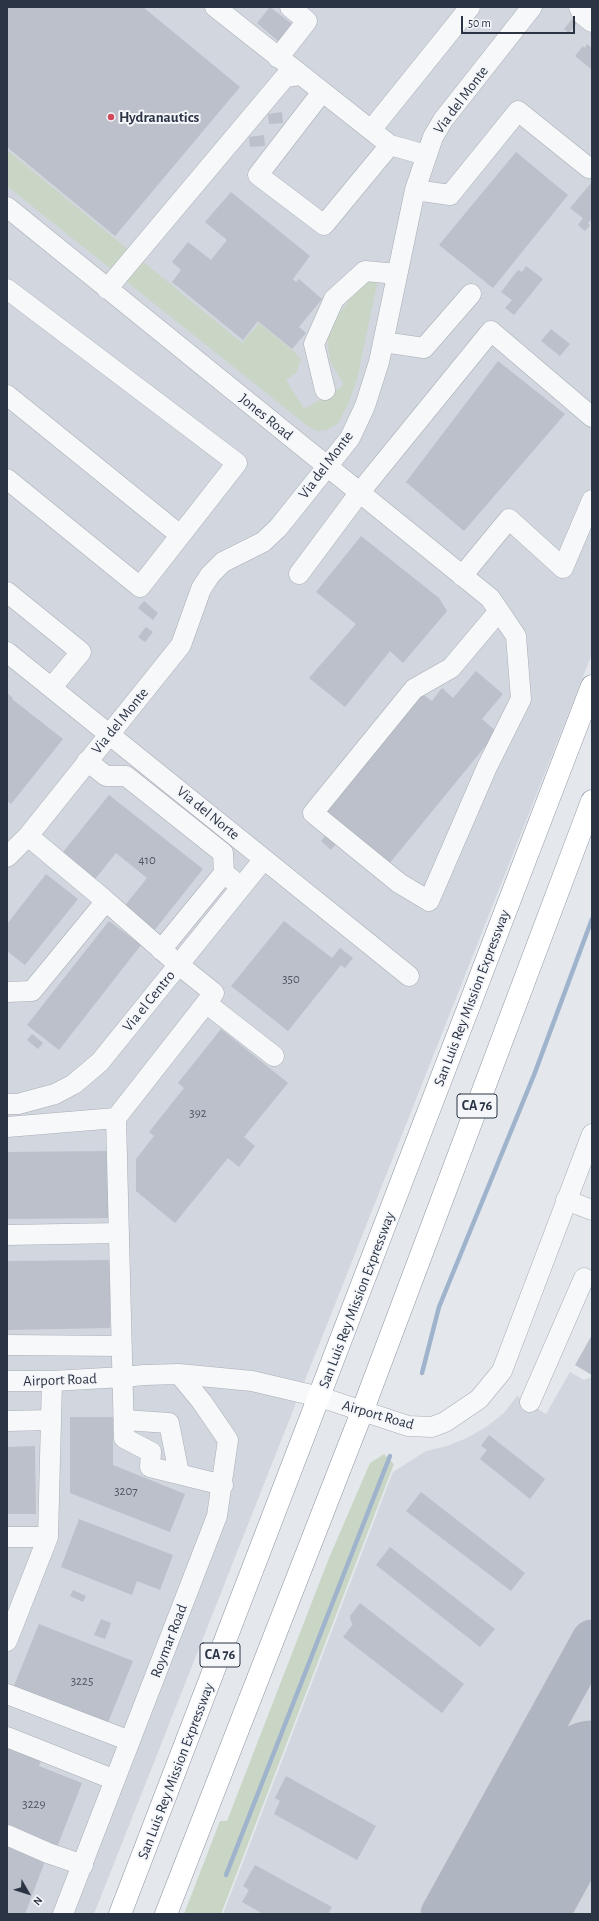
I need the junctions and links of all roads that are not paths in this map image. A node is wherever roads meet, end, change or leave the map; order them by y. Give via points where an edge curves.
1 (215, 7) edge
2 (470, 7) edge
3 (532, 7) edge
4 (579, 7) edge
5 (292, 9) edge
6 (592, 22) edge
7 (278, 58) junction
8 (300, 75) junction
9 (322, 92) junction
10 (371, 130) junction
11 (390, 144) junction
12 (426, 155) junction
13 (589, 168) dead end
14 (415, 190) junction
15 (7, 207) edge
16 (397, 274) junction
17 (7, 289) edge
18 (107, 289) junction
19 (471, 294) dead end
20 (383, 342) junction
21 (325, 390) dead end
22 (7, 395) edge
23 (592, 417) edge
24 (328, 467) junction
25 (7, 479) edge
26 (360, 492) junction
27 (592, 500) edge
28 (180, 535) junction
29 (299, 574) dead end
30 (462, 576) junction
31 (7, 592) edge
32 (499, 611) junction
33 (7, 652) edge
34 (592, 686) edge
35 (52, 687) junction
36 (110, 733) junction
37 (87, 761) junction
38 (592, 801) edge
39 (28, 836) junction
40 (7, 857) edge
41 (264, 859) junction
42 (224, 873) junction
43 (241, 887) junction
44 (106, 901) junction
45 (161, 950) junction
46 (179, 965) junction
47 (409, 976) dead end
48 (7, 992) edge
49 (206, 1003) junction
50 (274, 1056) dead end
51 (7, 1104) edge
52 (116, 1118) junction
53 (7, 1127) edge
54 (591, 1138) edge
55 (566, 1200) junction
56 (592, 1210) edge
57 (119, 1233) junction
58 (7, 1235) edge
59 (589, 1276) edge
60 (7, 1345) edge
61 (122, 1346) junction
62 (179, 1374) junction
63 (123, 1377) junction
64 (7, 1381) edge
65 (52, 1381) junction
66 (320, 1397) junction
67 (530, 1402) dead end
68 (362, 1412) junction
69 (51, 1420) junction
70 (124, 1420) junction
71 (7, 1421) edge
72 (179, 1474) junction
73 (222, 1485) junction
74 (7, 1537) edge
75 (48, 1537) junction
76 (7, 1642) edge
77 (7, 1694) edge
78 (7, 1737) edge
79 (130, 1741) junction
80 (115, 1780) junction
81 (7, 1834) edge
82 (83, 1865) junction
83 (64, 1914) edge
84 (120, 1914) edge
85 (166, 1914) edge

1 - 7 street
2 - 10 street
3 - 12 street, Via del Monte via 443,120
4 - 6 street via 583,15
5 - 7 street via 307,21
7 - 8 street
8 - 9 street
8 - 18 street via 285,77
9 - 10 street
9 - 11 street via 258,175 324,224
10 - 11 street
11 - 12 street
12 - 14 street, Via del Monte
13 - 14 street via 518,111 450,195
14 - 16 street, Via del Monte
15 - 18 street, Jones Road
16 - 20 street, Via del Monte
16 - 21 street via 365,271 334,299 314,344
17 - 28 street via 237,463
18 - 24 street, Jones Road
19 - 20 street via 424,348
20 - 24 street, Via del Monte via 365,406 350,438
22 - 28 street
23 - 26 street via 491,331
24 - 26 street, Jones Road
24 - 36 street, Via del Monte via 278,528 263,542 223,562 210,575 201,589 181,645
25 - 28 street via 140,587
26 - 29 street
26 - 30 street, Jones Road
27 - 30 street via 563,568 509,519
30 - 32 street, Jones Road via 490,598
31 - 35 street via 81,652
32 - 32 street, Jones Road via 516,636 521,699 487,766 429,901 399,883 314,813 414,689 451,668
33 - 35 street, Via del Norte
34 - 66 highway, San Luis Rey Mission Expressway / CA 76
35 - 36 street, Via del Norte
36 - 37 street, Via del Monte
36 - 41 street, Via del Norte
37 - 39 street, Via del Monte
37 - 42 street via 106,776 126,776 223,853
38 - 68 highway, CA 76
39 - 40 street, Via del Monte
39 - 44 street
41 - 43 street, Via el Centro
41 - 47 street, Via del Norte
42 - 43 street
42 - 45 street
43 - 46 street, Via el Centro
44 - 45 street
44 - 48 street via 32,991
45 - 46 street
46 - 49 street via 214,993
46 - 51 street, Via el Centro via 100,1062 74,1084 55,1094 18,1104
49 - 50 street
49 - 52 street
52 - 53 street
52 - 57 street
54 - 55 street, Airport Road
55 - 56 street
55 - 68 street, Airport Road via 502,1371 479,1399 457,1415 432,1427 408,1426
57 - 58 street
57 - 61 street
59 - 67 street
60 - 61 street
61 - 63 street
62 - 63 street, Airport Road
62 - 66 street, Airport Road via 252,1381
62 - 73 street, Roymar Road via 228,1440
63 - 65 street, Airport Road
63 - 70 street
64 - 65 street, Airport Road
65 - 69 street
66 - 68 street, Airport Road
66 - 84 highway, San Luis Rey Mission Expressway / CA 76
68 - 85 highway, CA 76
69 - 71 street
69 - 75 street
70 - 72 street via 124,1438 152,1452 150,1466
70 - 72 street via 169,1423
72 - 73 street
73 - 79 street, Roymar Road via 217,1516
74 - 75 street
75 - 76 street
77 - 79 street
78 - 80 street
79 - 80 street, Roymar Road
80 - 82 street, Roymar Road
81 - 82 street via 48,1853
82 - 83 street, Roymar Road

